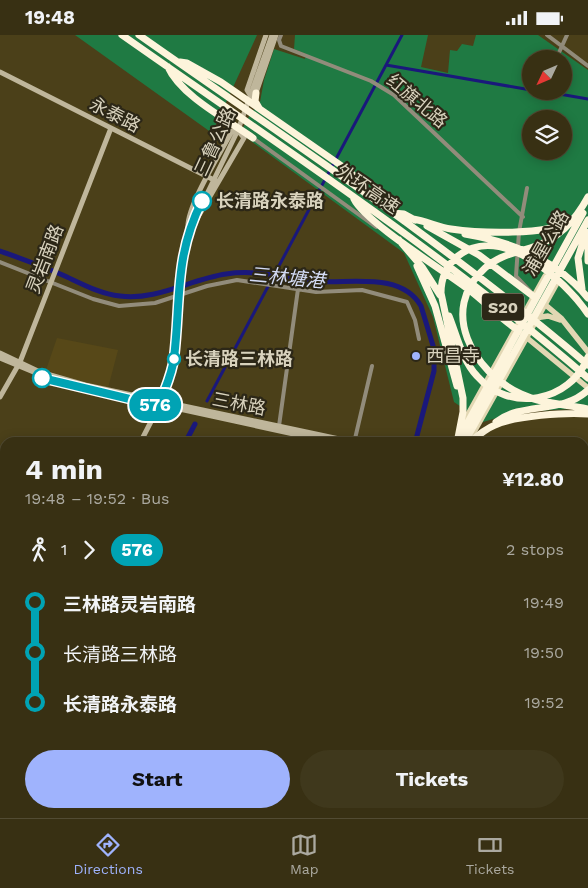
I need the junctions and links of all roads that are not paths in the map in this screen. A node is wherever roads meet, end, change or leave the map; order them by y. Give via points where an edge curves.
1 (122, 35) edge
2 (139, 35) edge
3 (266, 35) edge
4 (272, 35) edge
5 (276, 35) edge
6 (281, 35) edge
7 (547, 35) edge
8 (567, 35) edge
9 (562, 46) junction
10 (560, 50) edge
11 (177, 62) junction
12 (588, 65) edge
13 (168, 67) junction
14 (0, 72) edge
15 (247, 90) junction
16 (236, 92) junction
17 (256, 93) junction
18 (259, 108) junction
19 (230, 122) junction
20 (111, 128) junction
21 (232, 131) junction
22 (244, 138) junction
23 (253, 139) junction
24 (208, 177) junction
25 (218, 182) junction
26 (527, 188) dead end
27 (360, 190) junction
28 (354, 198) junction
29 (588, 198) edge
30 (588, 204) edge
31 (579, 212) junction
32 (392, 213) junction
33 (523, 217) junction
34 (413, 219) junction
35 (588, 220) edge
36 (376, 227) dead end
37 (440, 227) junction
38 (588, 228) edge
39 (189, 231) junction
40 (588, 235) edge
41 (398, 240) junction
42 (414, 259) junction
43 (588, 261) edge
44 (0, 262) edge
45 (298, 289) junction
46 (533, 296) junction
47 (176, 298) junction
48 (588, 298) edge
49 (545, 304) junction
50 (588, 308) edge
51 (588, 314) edge
52 (538, 317) junction
53 (562, 321) junction
54 (517, 325) junction
55 (528, 337) junction
56 (419, 339) dead end
57 (588, 352) edge
58 (0, 353) edge
59 (588, 357) edge
60 (0, 358) edge
61 (18, 364) junction
62 (588, 365) edge
63 (372, 367) dead end
64 (588, 378) edge
65 (588, 389) edge
66 (0, 397) edge
67 (159, 403) junction
68 (588, 409) edge
69 (206, 413) junction
70 (588, 414) edge
71 (279, 426) junction
72 (461, 426) junction
73 (489, 427) junction
74 (143, 437) edge
75 (310, 437) edge
76 (332, 437) edge
77 (357, 437) edge
78 (456, 437) edge
79 (458, 437) edge
80 (460, 437) edge
81 (467, 437) edge
82 (472, 437) edge
83 (476, 437) edge

1 - 13 highway, 外环高速 / S20
2 - 11 highway, 外环高速 / S20
3 - 15 main road, 三鲁公路
4 - 39 main road, 三鲁公路 via 238,130
5 - 17 main road
6 - 33 street, 红旗北路 via 281,46 371,81 394,95
7 - 9 street
8 - 9 street
9 - 10 street
9 - 12 street
11 - 16 highway via 187,63
11 - 27 highway, 外环高速 / S20
13 - 19 highway via 172,76 190,93
13 - 28 highway, 外环高速 / S20
14 - 20 main road, 永泰路
15 - 16 highway via 243,94
15 - 17 main road, 三鲁公路 via 250,95
16 - 18 highway
17 - 18 highway via 255,101
18 - 27 highway via 353,175
19 - 21 highway
19 - 23 highway
20 - 24 main road, 永泰路
20 - 61 main road, 灵岩南路
21 - 22 main road
21 - 24 main road
22 - 23 main road
22 - 25 main road
23 - 36 street
24 - 25 main road, 永泰路
24 - 39 main road via 192,208
25 - 39 main road
26 - 33 street
27 - 32 highway, 外环高速 / S20
28 - 41 highway via 359,208
28 - 64 highway, 外环高速 / S20 via 508,311
29 - 31 highway
29 - 46 main road, 浦星公路
30 - 80 highway
31 - 37 highway via 564,225 550,229 475,231
31 - 68 highway via 553,239 504,256 489,265 474,281 464,305 463,321 473,352 484,367 509,388 550,403
32 - 34 highway
32 - 62 highway, 外环高速 / S20 via 495,289
33 - 46 street via 516,276
34 - 37 highway
34 - 46 highway via 479,255
35 - 81 highway
37 - 48 highway via 523,249 566,276
38 - 49 main road, 浦星公路
38 - 50 highway via 577,264
39 - 47 main road
40 - 43 highway
41 - 42 highway
41 - 54 highway
42 - 59 highway via 435,287 474,373 490,388 509,397 536,399 557,392 574,379
42 - 72 highway via 435,306 457,385
44 - 47 street via 111,305 137,305
45 - 47 street via 229,280
45 - 56 street via 324,292 362,290 406,302 415,320
45 - 71 street
46 - 49 main road
46 - 54 main road, 浦星公路
47 - 67 main road via 174,359
49 - 52 main road, 浦星公路
49 - 53 main road
51 - 72 highway via 558,279 510,250 479,246 455,258 444,275 441,293 461,384
52 - 53 main road
52 - 54 main road
52 - 55 main road, 浦星公路
53 - 57 main road
54 - 55 main road
54 - 78 main road, 浦星公路
55 - 65 main road
55 - 82 main road, 浦星公路
58 - 61 main road, 三林路
60 - 61 main road, 三林路
61 - 66 main road, 灵岩南路
61 - 67 main road, 三林路 via 70,381
63 - 77 street
65 - 73 highway via 559,406 516,411
67 - 69 main road, 三林路
67 - 74 main road
69 - 71 main road, 三林路
69 - 75 main road, 三林路
70 - 73 highway via 508,421
71 - 76 main road, 三林路
72 - 79 highway
73 - 83 highway

